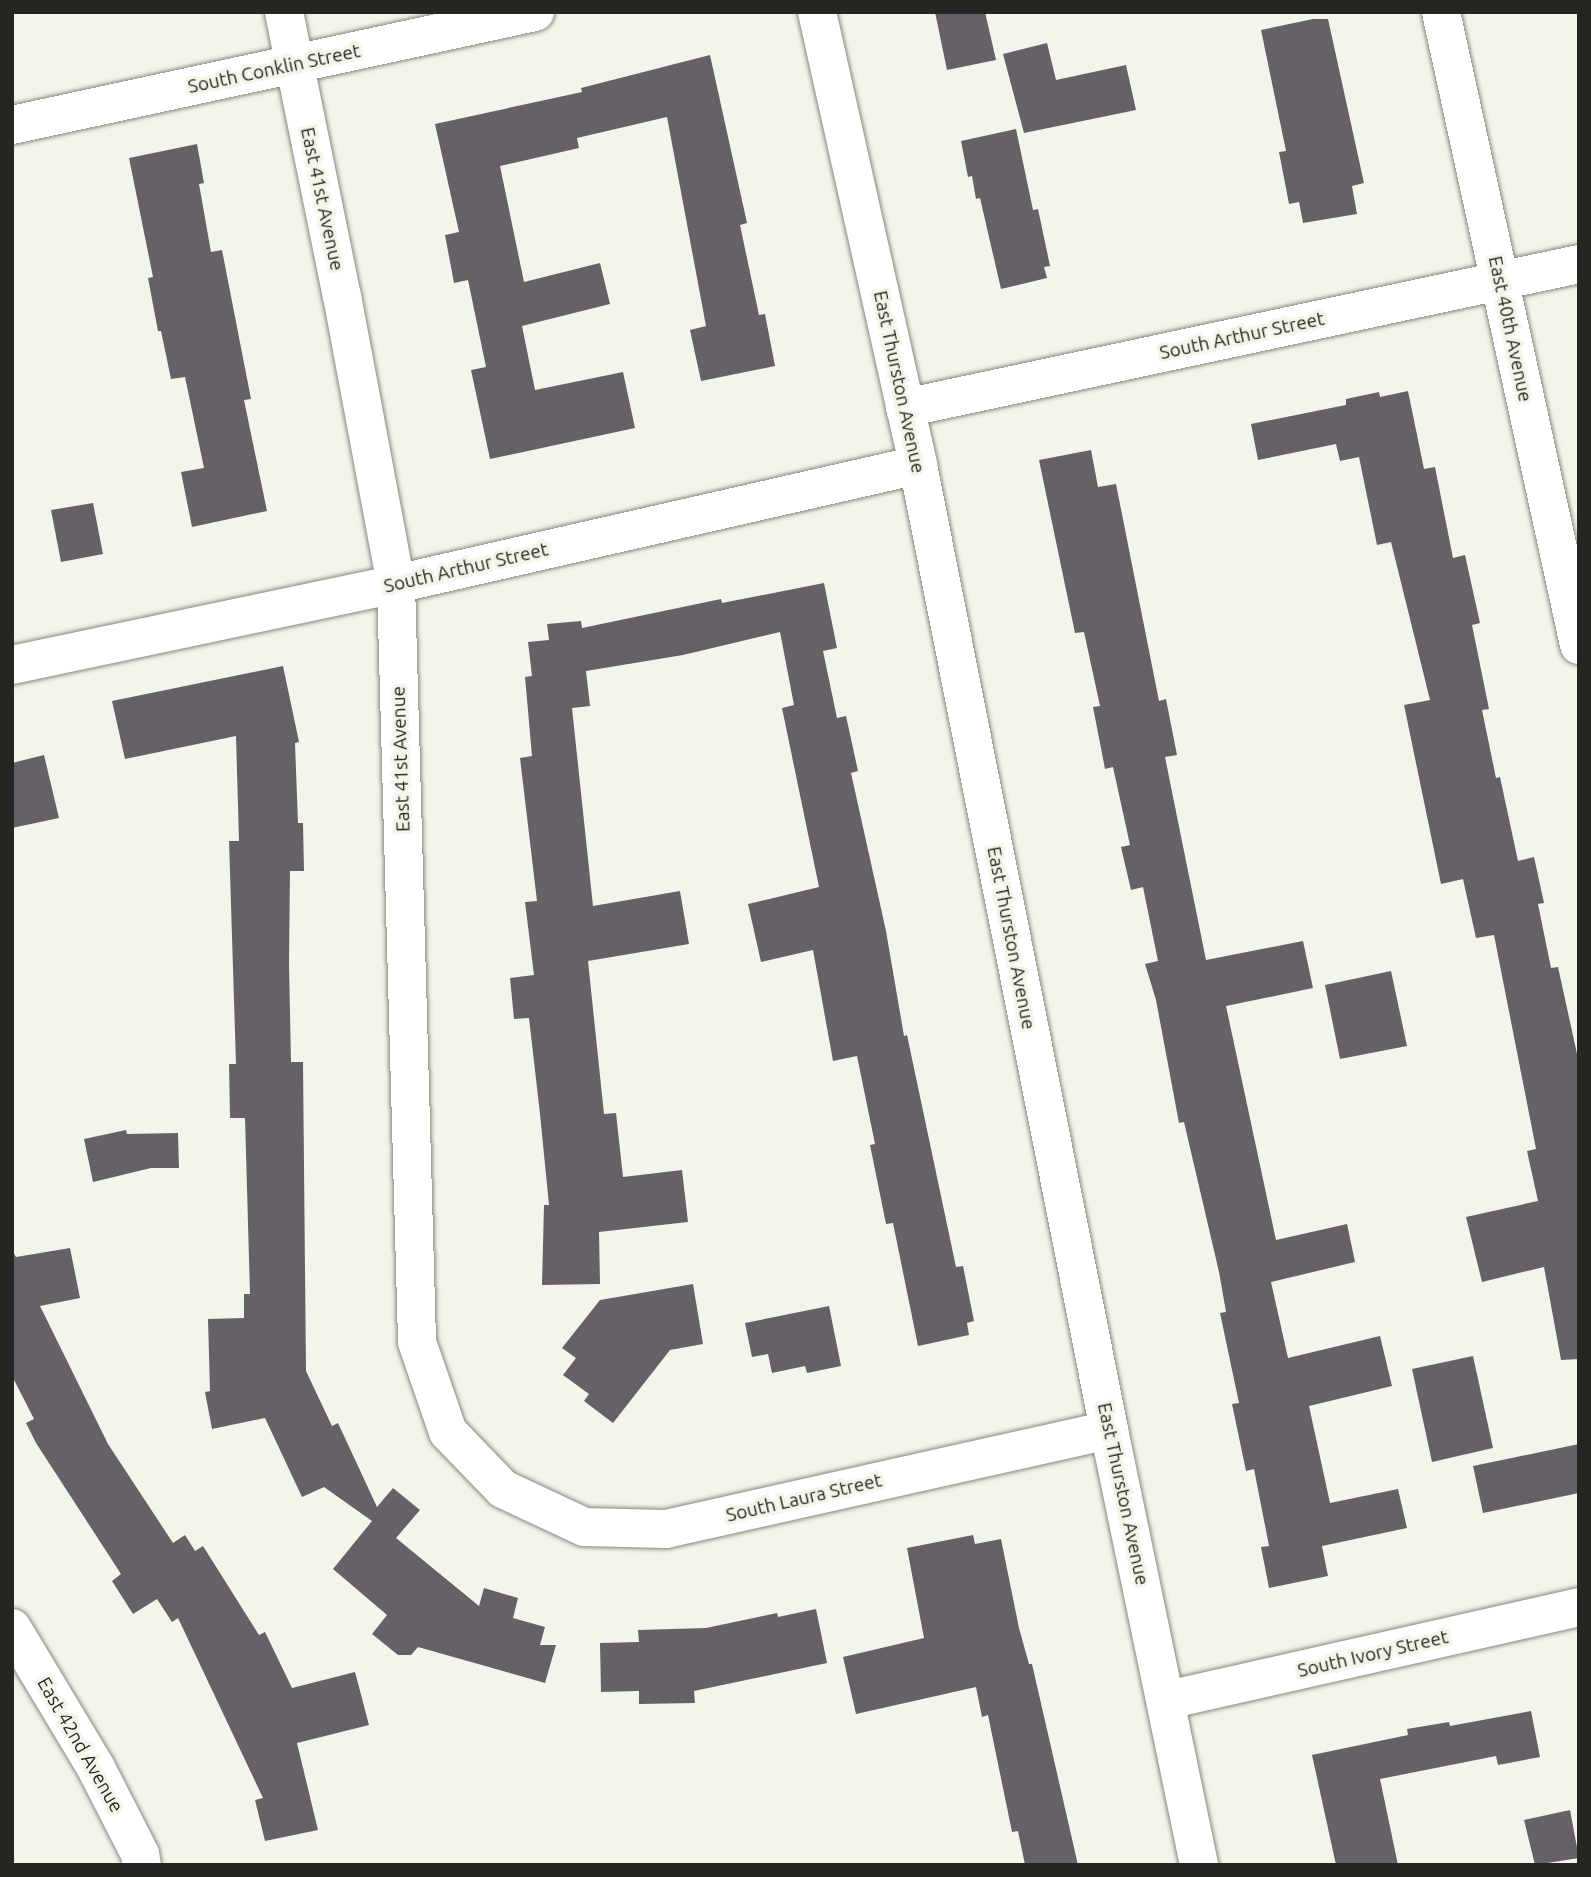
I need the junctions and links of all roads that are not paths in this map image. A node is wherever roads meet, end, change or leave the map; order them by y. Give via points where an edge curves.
1 (284, 12) edge
2 (535, 12) edge
3 (817, 12) edge
4 (1441, 12) edge
5 (295, 65) junction
6 (12, 125) edge
7 (1579, 264) edge
8 (1499, 282) junction
9 (905, 408) junction
10 (918, 466) junction
11 (396, 584) junction
12 (1579, 645) edge
13 (12, 665) edge
14 (1108, 1430) junction
15 (503, 1489) joint
16 (1579, 1607) edge
17 (12, 1628) edge
18 (1167, 1700) junction
19 (142, 1865) edge
20 (1199, 1865) edge

1 - 5 street, East 41st Avenue
2 - 5 street, South Conklin Street
3 - 9 street, East Thurston Avenue
4 - 8 street, East 40th Avenue
5 - 6 street, South Conklin Street
5 - 11 street, East 41st Avenue
7 - 8 street, South Arthur Street
8 - 9 street, South Arthur Street
8 - 12 street, East 40th Avenue
9 - 10 street, East Thurston Avenue
10 - 11 street, South Arthur Street
10 - 14 street, East Thurston Avenue
11 - 13 street, South Arthur Street
11 - 15 street, East 41st Avenue via 417,1342 448,1432
14 - 15 street, South Laura Street via 666,1529 584,1527
14 - 18 street, East Thurston Avenue
16 - 18 street, South Ivory Street
17 - 19 street, East 42nd Avenue via 96,1768
18 - 20 street, East Thurston Avenue

